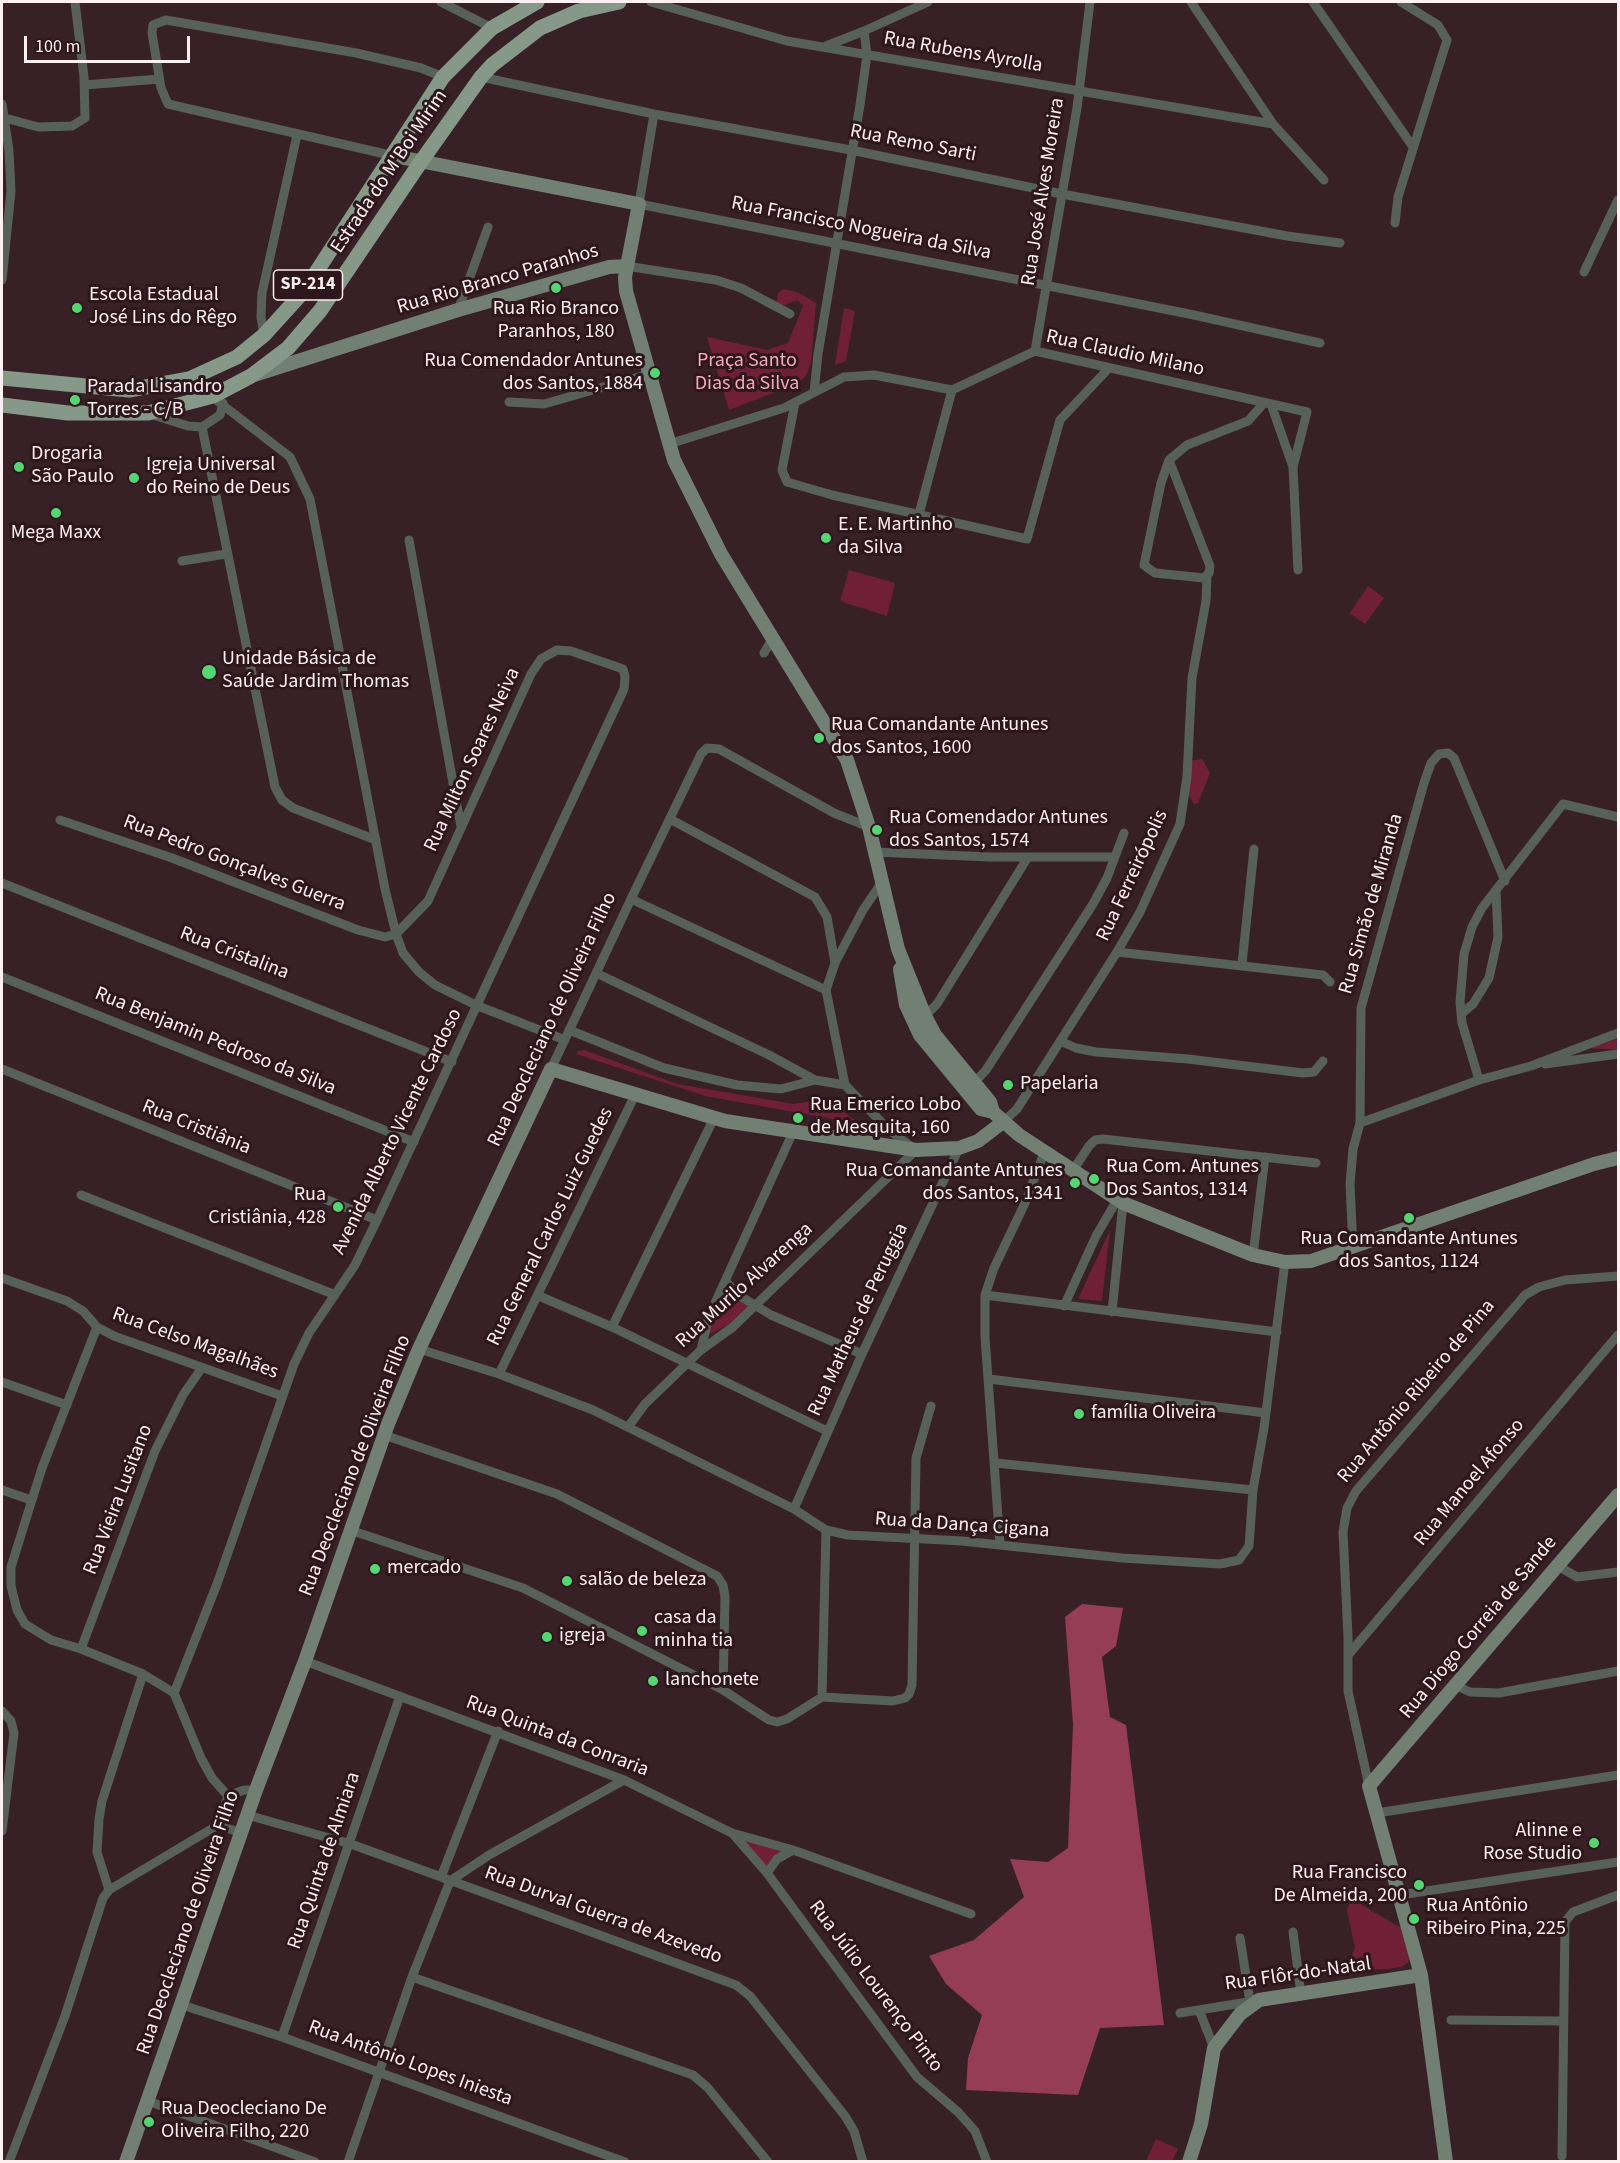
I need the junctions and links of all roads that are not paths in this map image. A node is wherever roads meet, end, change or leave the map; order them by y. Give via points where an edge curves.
1 (75, 2) edge
2 (441, 2) edge
3 (537, 2) edge
4 (619, 2) edge
5 (651, 2) edge
6 (928, 2) edge
7 (1090, 2) edge
8 (1191, 2) edge
9 (1313, 2) edge
10 (1401, 2) edge
11 (578, 6) edge
12 (492, 27) junction
13 (864, 31) junction
14 (824, 46) junction
15 (867, 55) junction
16 (444, 77) junction
17 (481, 77) junction
18 (159, 79) junction
19 (85, 85) junction
20 (1079, 91) junction
21 (2, 104) edge
22 (654, 114) junction
23 (5, 118) junction
24 (1273, 124) junction
25 (297, 135) junction
26 (1413, 147) junction
27 (851, 150) junction
28 (394, 156) junction
29 (420, 163) junction
30 (1324, 180) dead end
31 (1062, 194) junction
32 (1618, 200) edge
33 (639, 204) junction
34 (1395, 223) dead end
35 (488, 227) dead end
36 (836, 243) junction
37 (1340, 243) dead end
38 (626, 266) junction
39 (1584, 272) dead end
40 (2, 280) edge
41 (1047, 286) junction
42 (458, 310) junction
43 (790, 314) dead end
44 (264, 335) junction
45 (1320, 343) dead end
46 (1035, 351) junction
47 (1108, 369) junction
48 (649, 374) junction
49 (252, 376) junction
50 (2, 378) edge
51 (189, 379) junction
52 (952, 390) junction
53 (814, 393) junction
54 (218, 400) junction
55 (509, 402) dead end
56 (795, 403) junction
57 (1268, 403) junction
58 (2, 405) edge
59 (148, 413) junction
60 (202, 427) junction
61 (669, 444) junction
62 (1168, 460) junction
63 (1293, 467) junction
64 (919, 514) junction
65 (409, 540) dead end
66 (226, 554) junction
67 (182, 561) dead end
68 (1298, 570) dead end
69 (1208, 575) junction
70 (624, 689) joint
71 (1618, 818) edge
72 (670, 819) junction
73 (60, 820) dead end
74 (869, 826) junction
75 (461, 827) junction
76 (1124, 833) dead end
77 (376, 840) junction
78 (1254, 849) dead end
79 (876, 852) junction
80 (1028, 857) junction
81 (1114, 857) junction
82 (1505, 881) junction
83 (882, 882) junction
84 (2, 883) edge
85 (1496, 891) junction
86 (631, 899) junction
87 (396, 934) junction
88 (898, 949) junction
89 (1117, 952) junction
90 (835, 963) junction
91 (1242, 964) junction
92 (596, 973) junction
93 (2, 978) edge
94 (1330, 982) dead end
95 (826, 990) junction
96 (478, 1006) junction
97 (1461, 1014) junction
98 (925, 1016) junction
99 (569, 1030) junction
100 (1618, 1033) edge
101 (565, 1040) junction
102 (1060, 1041) junction
103 (1618, 1054) edge
104 (1323, 1061) dead end
105 (452, 1062) junction
106 (1531, 1066) junction
107 (2, 1069) edge
108 (551, 1069) junction
109 (815, 1080) junction
110 (1479, 1080) junction
111 (974, 1083) junction
112 (844, 1086) junction
113 (635, 1095) junction
114 (998, 1117) junction
115 (714, 1118) junction
116 (1360, 1123) junction
117 (793, 1132) junction
118 (414, 1143) junction
119 (959, 1148) junction
120 (916, 1150) junction
121 (1044, 1153) junction
122 (1265, 1157) junction
123 (1618, 1158) edge
124 (1316, 1162) dead end
125 (1072, 1172) junction
126 (81, 1195) dead end
127 (1120, 1202) junction
128 (377, 1220) junction
129 (1353, 1248) junction
130 (1253, 1255) junction
131 (1285, 1262) junction
132 (1618, 1276) edge
133 (2, 1278) edge
134 (726, 1282) junction
135 (333, 1294) junction
136 (985, 1295) junction
137 (538, 1296) junction
138 (756, 1305) junction
139 (1064, 1306) junction
140 (1112, 1312) junction
141 (97, 1327) junction
142 (612, 1327) junction
143 (1277, 1332) junction
144 (1618, 1335) edge
145 (419, 1349) junction
146 (701, 1350) junction
147 (862, 1354) junction
148 (685, 1365) junction
149 (201, 1369) junction
150 (499, 1374) junction
151 (989, 1379) junction
152 (2, 1382) edge
153 (282, 1396) junction
154 (67, 1405) junction
155 (931, 1406) dead end
156 (1266, 1413) junction
157 (628, 1427) junction
158 (827, 1431) junction
159 (384, 1435) junction
160 (996, 1463) junction
161 (2, 1490) edge
162 (1253, 1490) junction
163 (1618, 1495) edge
164 (30, 1500) junction
165 (794, 1509) junction
166 (350, 1530) junction
167 (826, 1530) junction
168 (913, 1538) junction
169 (1000, 1545) junction
170 (1558, 1566) junction
171 (1618, 1572) edge
172 (81, 1649) junction
173 (1349, 1654) junction
174 (305, 1661) junction
175 (1618, 1671) edge
176 (143, 1674) junction
177 (1456, 1686) junction
178 (723, 1690) junction
179 (174, 1693) junction
180 (400, 1696) junction
181 (822, 1697) junction
182 (2, 1711) edge
183 (498, 1731) junction
184 (1618, 1775) edge
185 (624, 1780) junction
186 (1369, 1786) junction
187 (256, 1790) junction
188 (228, 1796) junction
189 (1377, 1813) junction
190 (247, 1815) junction
191 (218, 1825) junction
192 (2, 1831) edge
193 (241, 1833) junction
194 (732, 1833) junction
195 (351, 1844) junction
196 (793, 1850) junction
197 (1618, 1862) edge
198 (767, 1873) junction
199 (446, 1879) junction
200 (109, 1890) junction
201 (1400, 1895) junction
202 (1618, 1895) edge
203 (971, 1914) dead end
204 (1293, 1932) dead end
205 (1240, 1938) dead end
206 (1421, 1976) junction
207 (412, 1977) junction
208 (1301, 1994) junction
209 (1254, 2001) junction
210 (182, 2005) junction
211 (1199, 2010) junction
212 (1180, 2013) dead end
213 (1451, 2020) dead end
214 (1562, 2020) junction
215 (282, 2037) junction
216 (1214, 2048) junction
217 (379, 2072) junction
218 (148, 2101) junction
219 (1562, 2156) dead end
220 (9, 2162) edge
221 (126, 2162) edge
222 (315, 2162) edge
223 (348, 2162) edge
224 (626, 2162) edge
225 (768, 2162) edge
226 (863, 2162) edge
227 (987, 2162) edge
228 (1189, 2162) edge
229 (1446, 2162) edge

1 - 19 street
2 - 12 street
3 - 12 main road, Estrada do M'Boi Mirim / SP-214
4 - 11 main road, Estrada do M'Boi Mirim / SP-214
5 - 14 street, Rua Rubens Ayrolla via 788,41
6 - 13 street
7 - 20 street, Rua José Alves Moreira
8 - 24 street
9 - 26 street
10 - 26 street via 1438,25 1447,40
11 - 17 main road, Estrada do M'Boi Mirim / SP-214 via 508,51
12 - 16 main road, Estrada do M'Boi Mirim / SP-214
13 - 14 street
13 - 15 street
14 - 15 street, Rua Rubens Ayrolla
15 - 20 street, Rua Rubens Ayrolla
15 - 27 street
16 - 18 street via 356,53 166,20 153,25 152,33
16 - 28 main road, Estrada do M'Boi Mirim / SP-214
17 - 22 street, Rua Remo Sarti
17 - 29 main road, Estrada do M'Boi Mirim / SP-214
18 - 19 street
18 - 25 street via 168,104
19 - 23 street via 87,111 81,123 38,127
20 - 24 street, Rua Rubens Ayrolla
20 - 31 street, Rua José Alves Moreira
21 - 23 street
22 - 27 street, Rua Remo Sarti
22 - 33 street
23 - 40 street via 11,191
24 - 30 street
25 - 28 street
25 - 44 street via 262,293
26 - 34 street via 1398,197
27 - 31 street, Rua Remo Sarti
27 - 36 street
28 - 29 street, Rua Francisco Nogueira da Silva
28 - 44 main road, Estrada do M'Boi Mirim / SP-214 via 304,291
29 - 33 street, Rua Francisco Nogueira da Silva
29 - 49 main road, Estrada do M'Boi Mirim / SP-214 via 320,311 288,348
31 - 37 street, Rua Remo Sarti
31 - 41 street, Rua José Alves Moreira
32 - 39 street
33 - 36 street, Rua Francisco Nogueira da Silva
33 - 38 street
35 - 42 street
36 - 41 street, Rua Francisco Nogueira da Silva
36 - 53 street
38 - 42 street, Rua Rio Branco Paranhos via 609,267
38 - 43 street, Rua Rio Branco Paranhos via 716,280 741,288
38 - 48 street via 626,291
41 - 45 street, Rua Francisco Nogueira da Silva
41 - 46 street, Rua José Alves Moreira
42 - 49 street, Rua Rio Branco Paranhos
44 - 51 main road, Estrada do M'Boi Mirim / SP-214 via 237,357
46 - 47 street, Rua Claudio Milano
46 - 52 street, Rua Claudio Milano
47 - 57 street, Rua Claudio Milano
47 - 64 street via 1063,414 1027,539
48 - 55 street via 544,404
48 - 61 street
49 - 54 main road, Estrada do M'Boi Mirim / SP-214
50 - 51 main road, Estrada do M'Boi Mirim / SP-214 via 129,390
51 - 54 street
52 - 53 street via 865,374 844,377
52 - 64 street
53 - 56 street
54 - 59 main road, Estrada do M'Boi Mirim / SP-214
54 - 60 street via 220,415
54 - 77 street via 290,457 310,499
56 - 61 street
56 - 64 street via 782,470 787,482
57 - 62 street via 1248,422 1187,445
57 - 63 street, Rua Claudio Milano
57 - 63 street, Rua Claudio Milano via 1307,412
58 - 59 main road, Estrada do M'Boi Mirim / SP-214 via 68,413
59 - 60 street
60 - 66 street
61 - 74 street via 680,474 768,647 847,760
62 - 69 street, Rua Ferreirópolis via 1210,566
62 - 69 street via 1144,565 1155,573 1195,579
63 - 68 street, Rua Claudio Milano
65 - 75 street
66 - 67 street
66 - 77 street via 275,788 293,808
69 - 89 street, Rua Ferreirópolis via 1191,678 1184,809 1140,912
70 - 75 street, Rua Milton Soares Neiva via 623,669 571,651 547,653 531,674
70 - 96 street, Avenida Alberto Vicente Cardoso
71 - 82 street via 1563,804
72 - 74 street, Rua Deocleciano de Oliveira Filho via 701,754 712,746 834,813
72 - 86 street, Rua Deocleciano de Oliveira Filho
72 - 90 street via 815,897 827,917
73 - 87 street, Rua Pedro Gonçalves Guerra via 172,858 358,930 385,937
74 - 79 street
75 - 87 street, Rua Milton Soares Neiva via 428,901
76 - 81 street
77 - 87 street
78 - 91 street
79 - 80 street
79 - 83 street
80 - 81 street
80 - 98 street via 937,1004
81 - 111 street via 1093,904
82 - 85 street
82 - 116 street, Rua Simão de Miranda via 1454,758 1448,753 1439,754 1427,773 1364,993 1360,1025
83 - 88 street
83 - 90 street
84 - 105 street, Rua Cristalina
85 - 97 street via 1482,908 1466,945 1460,981
85 - 97 street via 1498,937 1489,978 1473,1004
86 - 92 street, Rua Deocleciano de Oliveira Filho
86 - 95 street
87 - 96 street via 403,953 419,972 435,985
88 - 98 street
88 - 114 street via 906,1005 920,1035 981,1109
89 - 91 street
89 - 102 street, Rua Ferreirópolis
90 - 95 street
91 - 94 street via 1323,975
92 - 99 street, Rua Deocleciano de Oliveira Filho
92 - 109 street via 769,1054
93 - 118 street, Rua Benjamin Pedroso da Silva
95 - 112 street
96 - 101 street
96 - 105 street, Avenida Alberto Vicente Cardoso
97 - 110 street
98 - 111 street via 935,1035
99 - 101 street, Rua Deocleciano de Oliveira Filho
99 - 109 street via 663,1068 737,1085 781,1089
100 - 106 street
101 - 108 street, Rua Deocleciano de Oliveira Filho
102 - 104 street via 1096,1052 1304,1073 1314,1072
102 - 114 street, Rua Ferreirópolis via 1017,1109
103 - 106 street
105 - 118 street, Avenida Alberto Vicente Cardoso
106 - 110 street
107 - 128 street, Rua Cristiânia
108 - 113 street
108 - 145 street, Rua Deocleciano de Oliveira Filho
109 - 112 street
110 - 116 street
111 - 114 street
112 - 120 street
113 - 115 street
113 - 137 street, Rua General Carlos Luiz Guedes
114 - 119 street via 978,1141
114 - 121 street
115 - 117 street
115 - 142 street
116 - 129 street, Rua Simão de Miranda via 1351,1175
117 - 120 street
117 - 134 street
118 - 128 street, Avenida Alberto Vicente Cardoso
119 - 120 street
119 - 147 street, Rua Matheus de Peruggia
120 - 138 street, Rua Murilo Alvarenga
121 - 125 street
121 - 136 street
122 - 124 street
122 - 125 street via 1103,1139 1089,1146
122 - 130 street
123 - 129 street
125 - 127 street
126 - 135 street
127 - 130 street
127 - 139 street via 1104,1220
127 - 140 street
128 - 135 street, Avenida Alberto Vicente Cardoso via 355,1265
129 - 131 street via 1311,1261
130 - 131 street
131 - 143 street, Rua da Dança Cigana
132 - 173 street, Rua Antônio Ribeiro de Pina via 1565,1280 1525,1295 1356,1491 1347,1508 1343,1532
133 - 141 street, Rua Celso Magalhães via 67,1301
134 - 138 street
134 - 146 street via 706,1324
135 - 153 street, Avenida Alberto Vicente Cardoso via 309,1333
136 - 139 street
136 - 151 street
137 - 142 street
137 - 150 street, Rua General Carlos Luiz Guedes
138 - 146 street, Rua Murilo Alvarenga
138 - 147 street
139 - 140 street
140 - 143 street
141 - 149 street, Rua Celso Magalhães
141 - 154 street
142 - 148 street
143 - 156 street, Rua da Dança Cigana
144 - 173 street, Rua Manoel Afonso
145 - 150 street, Rua da Dança Cigana
145 - 159 street, Rua Deocleciano de Oliveira Filho
146 - 148 street, Rua Murilo Alvarenga
147 - 158 street, Rua Matheus de Peruggia
148 - 157 street, Rua Murilo Alvarenga via 645,1404
148 - 158 street
149 - 153 street, Rua Celso Magalhães
149 - 172 street, Rua Vieira Lusitano via 155,1451
150 - 157 street, Rua da Dança Cigana
151 - 156 street
151 - 160 street
152 - 154 street
153 - 179 street, Avenida Alberto Vicente Cardoso via 217,1584
154 - 164 street
155 - 168 street via 916,1458
156 - 162 street, Rua da Dança Cigana
157 - 165 street, Rua da Dança Cigana
158 - 165 street, Rua Matheus de Peruggia
159 - 166 street, Rua Deocleciano de Oliveira Filho
159 - 178 street via 557,1494 717,1576 725,1597
160 - 162 street
160 - 169 street
161 - 164 street
162 - 169 street, Rua da Dança Cigana via 1249,1546 1239,1560 1231,1563 1122,1558
163 - 170 street, Rua Diogo Correia de Sande
164 - 172 street via 11,1567 17,1610 25,1624 35,1631
165 - 167 street, Rua da Dança Cigana
166 - 174 street, Rua Deocleciano de Oliveira Filho
166 - 178 street via 523,1588
167 - 168 street, Rua da Dança Cigana
167 - 181 street
168 - 169 street, Rua da Dança Cigana
168 - 181 street via 909,1694 893,1701
170 - 171 street via 1577,1576
170 - 177 street, Rua Diogo Correia de Sande
172 - 176 street
173 - 186 street, Rua Antônio Ribeiro de Pina via 1349,1705
174 - 180 street, Rua Quinta da Conraria
174 - 187 street, Rua Deocleciano de Oliveira Filho
175 - 177 street via 1499,1693 1470,1692
176 - 179 street
176 - 200 street via 99,1819 97,1852
177 - 186 street, Rua Diogo Correia de Sande
178 - 181 street via 758,1715 777,1722
179 - 188 street via 201,1758
180 - 183 street, Rua Quinta da Conraria
180 - 195 street, Rua Quinta de Almiara
182 - 192 street via 11,1721 14,1733
183 - 185 street, Rua Quinta da Conraria
183 - 199 street
184 - 189 street
185 - 194 street, Rua Quinta da Conraria
185 - 199 street
186 - 189 street, Rua Antônio Ribeiro de Pina
187 - 188 street
187 - 190 street, Rua Deocleciano de Oliveira Filho
188 - 191 street
189 - 201 street, Rua Antônio Ribeiro de Pina
190 - 193 street, Rua Deocleciano de Oliveira Filho
190 - 195 street, Rua Durval Guerra de Azevedo
191 - 193 street
191 - 200 street
193 - 210 street, Rua Deocleciano de Oliveira Filho
194 - 196 street, Rua Quinta da Conraria
194 - 198 street, Rua Júlio Lourenço Pinto
195 - 199 street, Rua Durval Guerra de Azevedo
195 - 215 street, Rua Quinta de Almiara
196 - 198 street via 777,1859
196 - 203 street, Rua Quinta da Conraria
197 - 201 street
198 - 227 street, Rua Júlio Lourenço Pinto via 917,2077 975,2131
199 - 207 street
199 - 226 street, Rua Durval Guerra de Azevedo via 736,1985 750,1996 845,2116
200 - 220 street
201 - 206 street, Rua Antônio Ribeiro de Pina
202 - 214 street via 1573,1912 1565,1922
204 - 208 street
205 - 209 street
206 - 208 street, Rua Flôr-do-Natal
206 - 229 street, Rua Antônio Ribeiro de Pina
207 - 217 street
207 - 225 street via 693,2075 716,2097
208 - 209 street, Rua Flôr-do-Natal
209 - 211 street, Rua Flôr-do-Natal
209 - 216 street
210 - 215 street, Rua Antônio Lopes Iniesta
210 - 218 street, Rua Deocleciano de Oliveira Filho
211 - 212 street, Rua Flôr-do-Natal
211 - 216 street
213 - 214 street
214 - 219 street
215 - 217 street, Rua Antônio Lopes Iniesta
216 - 228 street via 1201,2124
217 - 223 street
217 - 224 street, Rua Antônio Lopes Iniesta
218 - 221 street, Rua Deocleciano de Oliveira Filho
218 - 222 street

